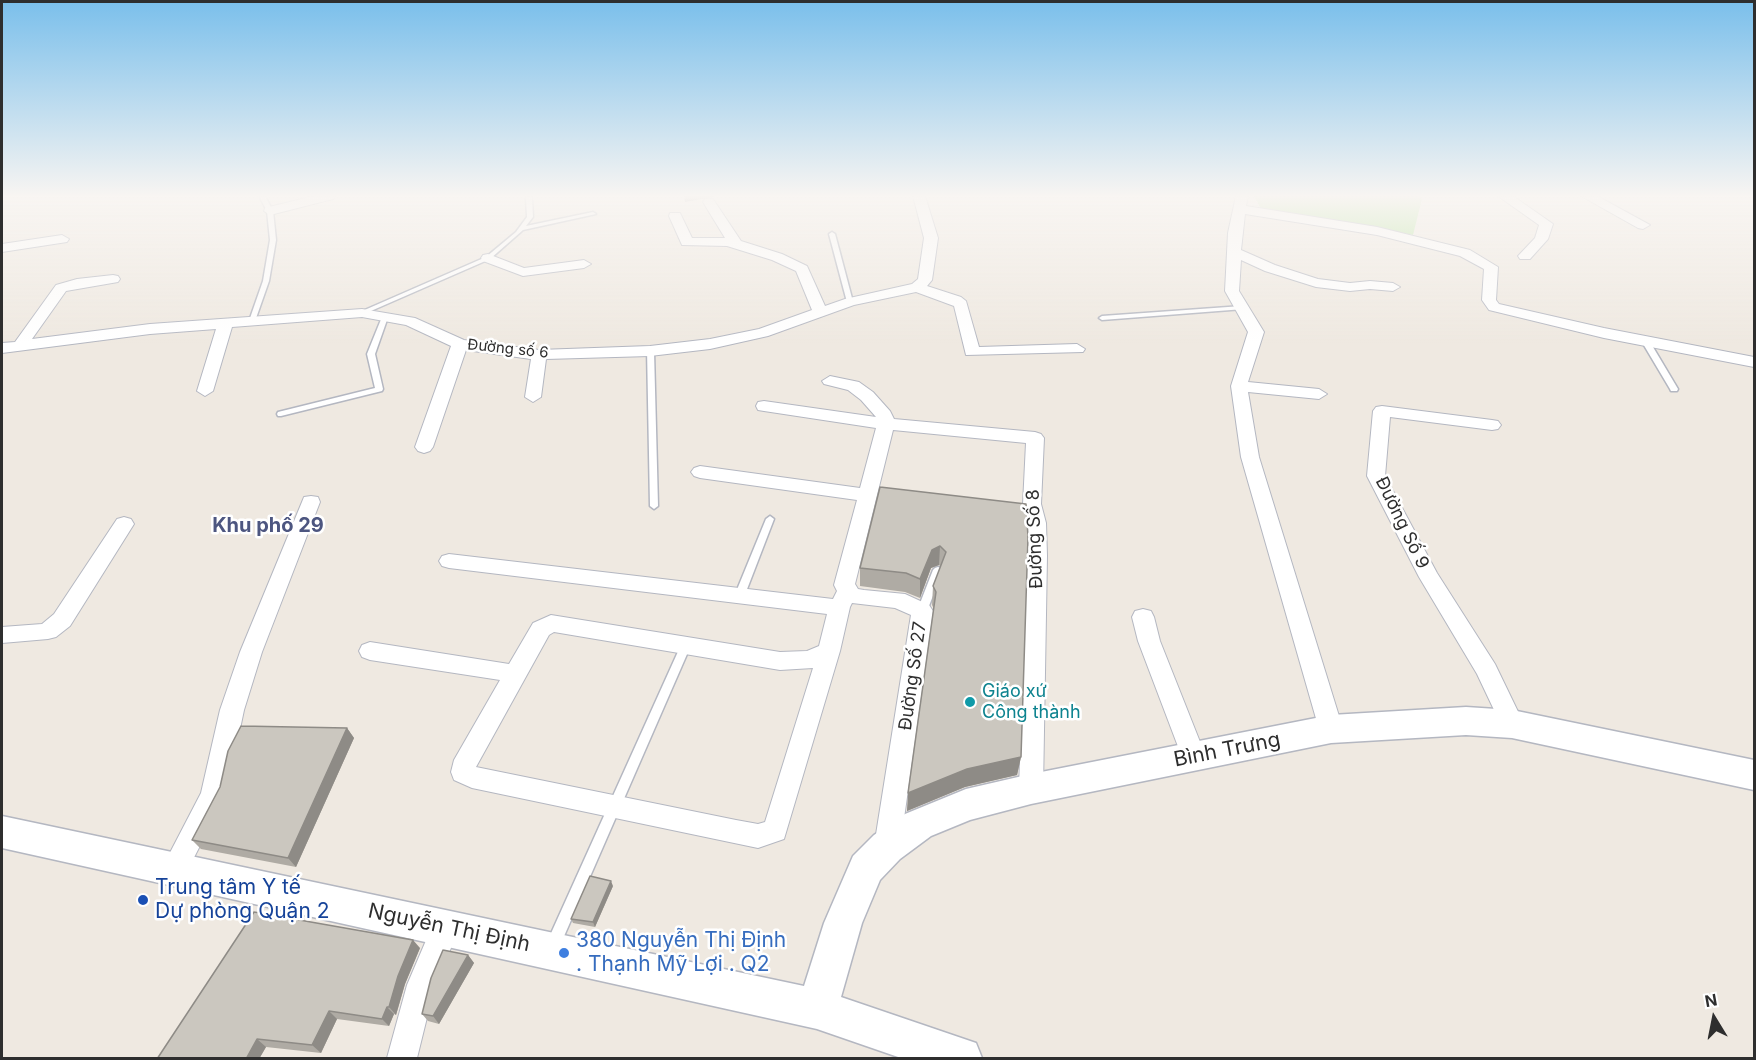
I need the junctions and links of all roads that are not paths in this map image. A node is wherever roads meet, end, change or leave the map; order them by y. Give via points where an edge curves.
1 (19, 245) edge
2 (272, 245) edge
3 (502, 245) edge
4 (738, 245) edge
5 (835, 245) edge
6 (930, 245) edge
7 (1235, 245) edge
8 (1435, 245) edge
9 (1535, 245) edge
10 (2, 248) edge
11 (1234, 252) junction
12 (1525, 256) dead end
13 (488, 258) junction
14 (584, 264) dead end
15 (113, 279) dead end
16 (917, 287) junction
17 (1393, 287) dead end
18 (850, 302) junction
19 (1242, 308) junction
20 (820, 311) junction
21 (362, 313) junction
22 (385, 317) junction
23 (1102, 318) dead end
24 (252, 321) junction
25 (225, 324) junction
26 (1646, 342) junction
27 (460, 344) junction
28 (20, 346) junction
29 (2, 348) edge
30 (1077, 349) dead end
31 (650, 351) junction
32 (539, 355) junction
33 (1755, 362) edge
34 (830, 381) dead end
35 (1239, 386) junction
36 (1674, 389) dead end
37 (205, 392) dead end
38 (1319, 394) dead end
39 (533, 397) dead end
40 (764, 406) dead end
41 (281, 414) dead end
42 (886, 424) junction
43 (1492, 425) dead end
44 (424, 447) dead end
45 (700, 472) dead end
46 (867, 495) junction
47 (311, 502) dead end
48 (654, 506) dead end
49 (770, 519) dead end
50 (124, 524) dead end
51 (449, 561) dead end
52 (938, 570) edge
53 (739, 597) junction
54 (843, 598) junction
55 (922, 611) junction
56 (1143, 617) dead end
57 (2, 635) edge
58 (686, 645) junction
59 (369, 651) dead end
60 (829, 651) junction
61 (516, 674) junction
62 (1512, 724) junction
63 (1331, 729) junction
64 (1194, 757) junction
65 (1755, 775) edge
66 (1031, 789) junction
67 (615, 806) junction
68 (2, 832) edge
69 (886, 848) junction
70 (174, 870) junction
71 (446, 927) junction
72 (551, 950) junction
73 (817, 1009) junction
74 (402, 1059) edge
75 (961, 1059) edge

1 - 10 street
2 - 24 lane via 266,281
3 - 13 lane
4 - 20 street via 802,269
5 - 18 lane
6 - 16 street via 926,280
7 - 11 street
8 - 26 street via 1465,253 1491,267 1489,300 1494,308
9 - 12 street
11 - 17 street via 1316,283
11 - 19 street via 1232,291
13 - 14 street via 524,272
13 - 21 lane
15 - 28 street via 61,288
16 - 18 street, Đường số 6
16 - 30 street via 961,304 972,351
18 - 20 street, Đường số 6
19 - 23 lane
19 - 35 street via 1256,332
20 - 31 street, Đường số 6 via 763,333
21 - 22 street, Đường số 6
21 - 24 street, Đường số 6
22 - 27 street, Đường số 6 via 410,321
22 - 41 lane via 371,354 379,389
24 - 25 street, Đường số 6
25 - 28 street, Đường số 6 via 150,329
25 - 37 street
26 - 33 street
26 - 36 lane
27 - 32 street, Đường số 6
27 - 44 street
28 - 29 street, Đường số 6
31 - 32 street, Đường số 6
31 - 48 lane
32 - 39 street
34 - 42 street via 853,386 867,396 884,415
35 - 38 street
35 - 63 street via 1250,457
40 - 42 street
42 - 46 street
42 - 66 street, Đường Số 8 via 1035,438 1032,504 1037,556
43 - 62 street, Đường Số 9 via 1382,411 1377,476 1429,577 1487,670
45 - 46 street
46 - 54 street
47 - 70 street via 251,652 232,710 213,795
49 - 53 lane
50 - 57 street via 62,620 48,631
51 - 53 street, Đường Số 27
52 - 55 lane
53 - 54 street, Đường Số 27
54 - 55 street, Đường Số 27 via 851,595 898,600
54 - 60 street
55 - 69 street, Đường Số 27
56 - 64 street
58 - 60 street via 780,661 809,660
58 - 61 street via 551,622 541,629
58 - 67 lane
59 - 61 street
60 - 67 street via 775,831 758,836
61 - 67 street via 466,760 463,772
62 - 63 street, Bình Trưng via 1466,721
62 - 65 street, Bình Trưng
63 - 64 street, Bình Trưng
64 - 66 street, Bình Trưng
66 - 69 street, Bình Trưng via 966,806 918,825
67 - 72 lane
68 - 70 street, Nguyễn Thị Định
69 - 73 street, Bình Trưng via 866,868 843,923
70 - 71 street, Nguyễn Thị Định
71 - 72 street, Nguyễn Thị Định
71 - 74 street via 421,985
72 - 73 street, Nguyễn Thị Định
73 - 75 street, Nguyễn Thị Định

